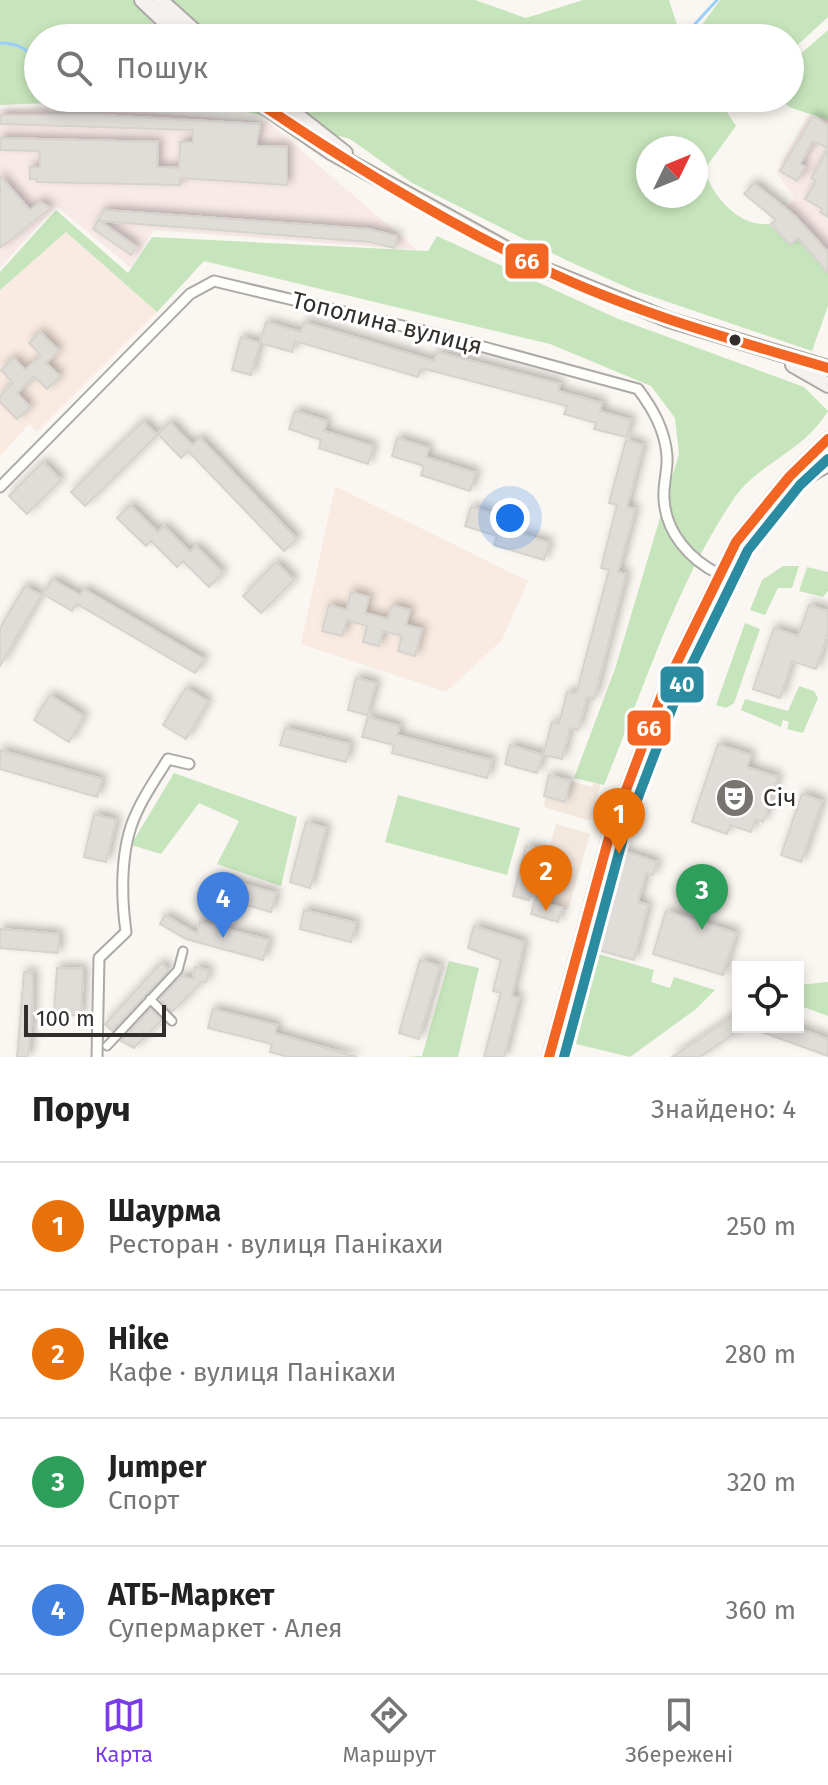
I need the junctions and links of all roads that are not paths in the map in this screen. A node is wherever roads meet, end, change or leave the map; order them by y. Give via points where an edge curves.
1 (142, 0) edge
2 (160, 0) edge
3 (167, 24) edge
4 (187, 24) edge
5 (271, 112) edge
6 (292, 112) edge
7 (359, 167) junction
8 (752, 347) junction
9 (828, 368) edge
10 (828, 385) edge
11 (828, 439) edge
12 (828, 465) edge
13 (0, 487) edge
14 (774, 497) junction
15 (719, 574) junction
16 (189, 764) dead end
17 (183, 951) dead end
18 (150, 999) junction
19 (172, 1021) dead end
20 (107, 1046) dead end
21 (97, 1057) edge
22 (549, 1057) edge

1 - 3 main road
2 - 4 main road
5 - 7 main road
6 - 7 main road
7 - 8 main road via 541,268
8 - 9 main road
8 - 10 main road
11 - 14 street
12 - 14 street
13 - 15 street, Тополина вулиця via 190,294 214,281 638,389 656,413 667,453 665,516 699,564
14 - 15 street via 736,542
15 - 22 street via 664,689 616,816
16 - 21 street via 168,759 135,815 127,845 126,932 99,958
17 - 18 street via 178,970
18 - 19 street
18 - 20 street

